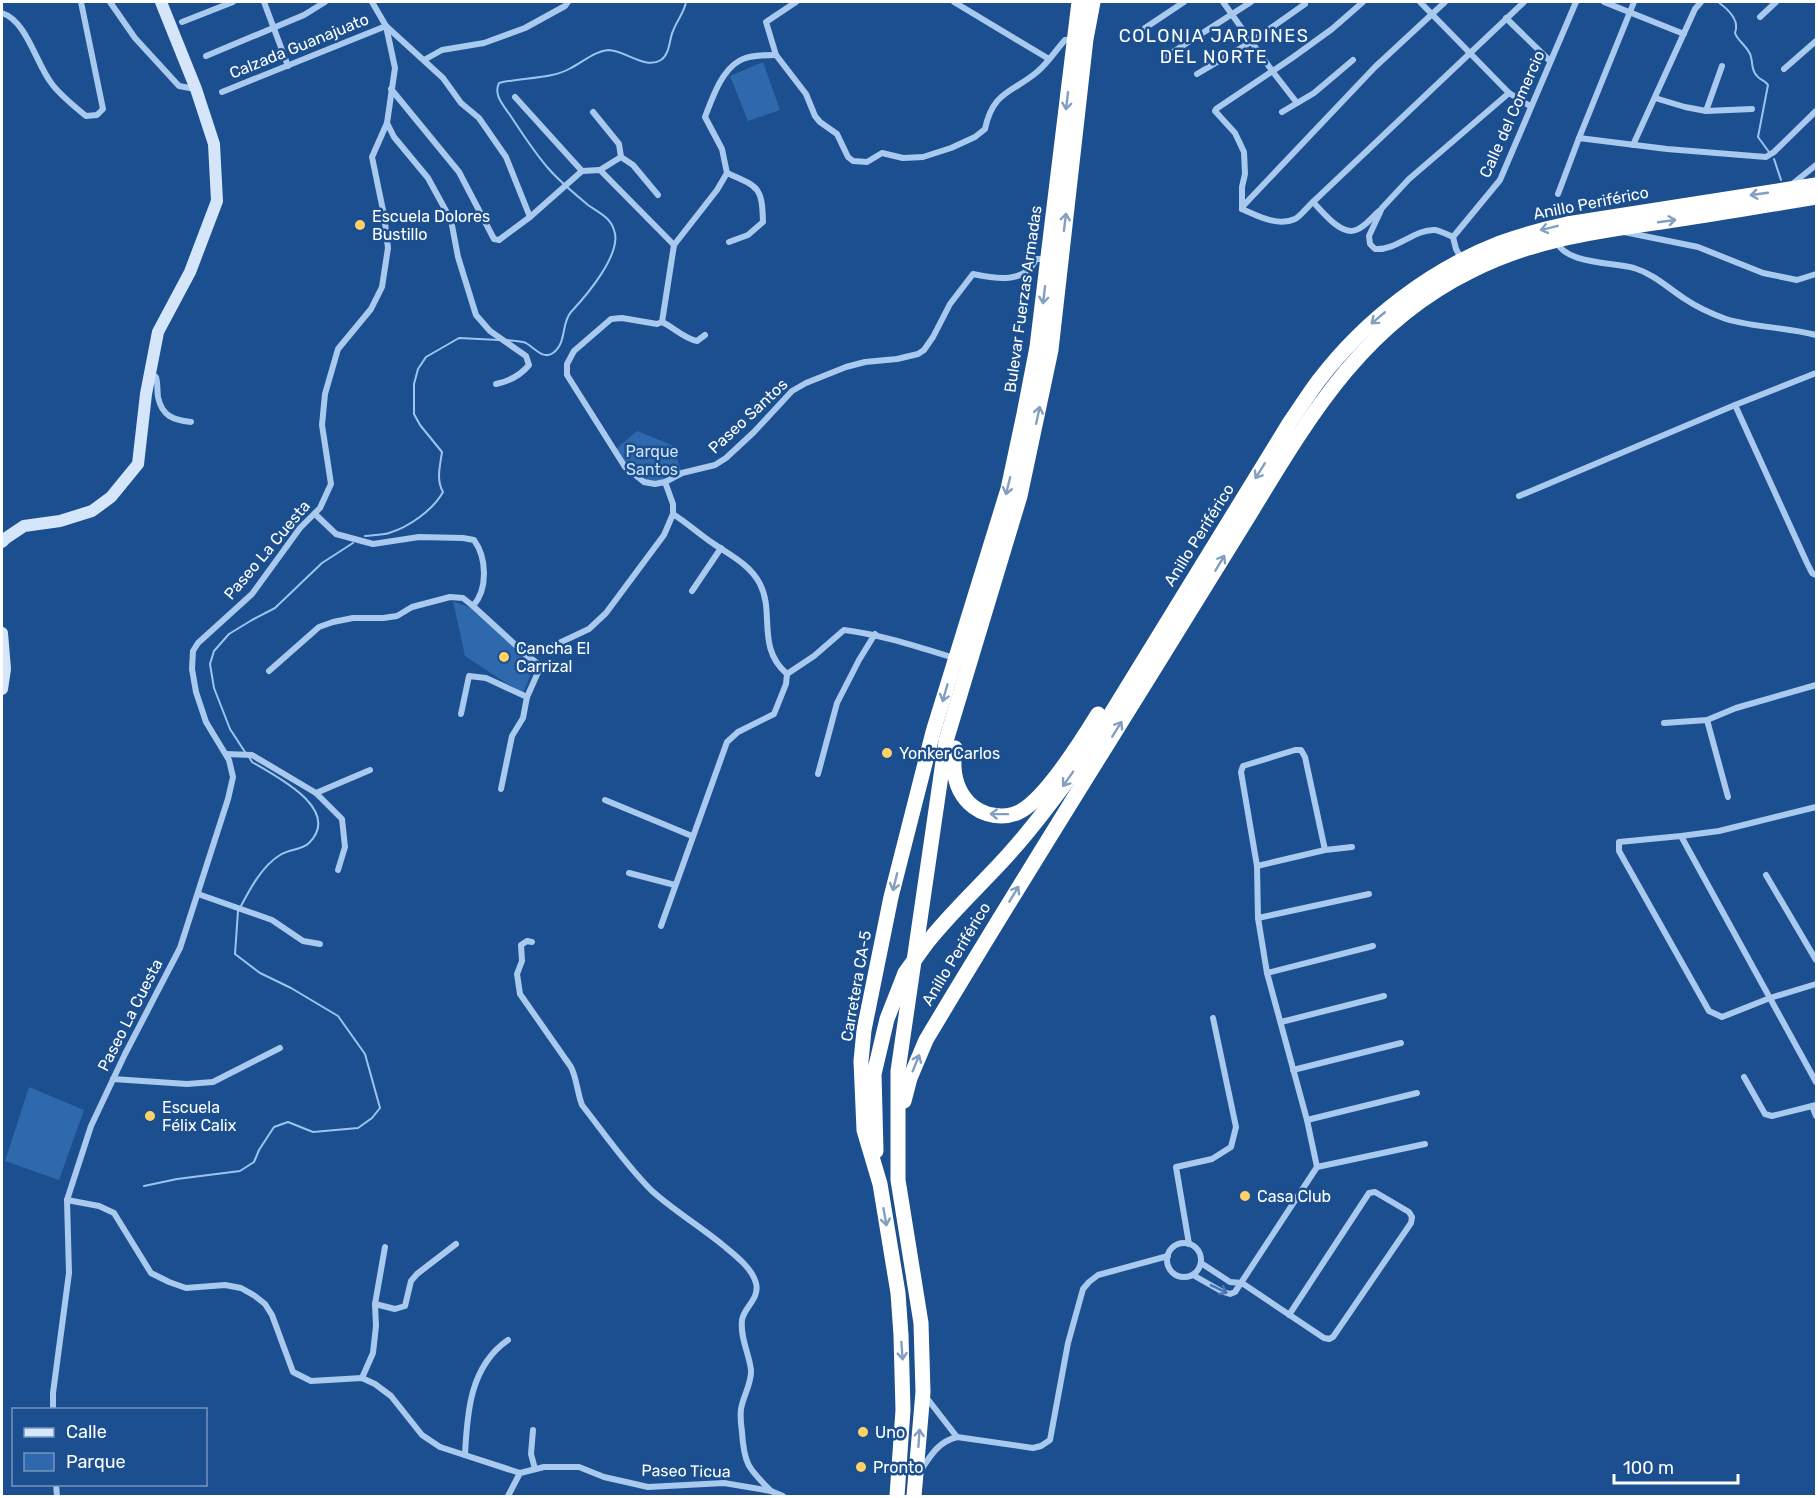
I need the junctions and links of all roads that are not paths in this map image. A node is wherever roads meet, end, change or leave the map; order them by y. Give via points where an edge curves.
1 (81, 2) edge
2 (110, 2) edge
3 (161, 2) edge
4 (233, 2) edge
5 (264, 2) edge
6 (325, 2) edge
7 (372, 2) edge
8 (568, 2) edge
9 (796, 2) edge
10 (954, 2) edge
11 (1079, 2) edge
12 (1093, 2) edge
13 (1184, 2) edge
14 (1223, 2) edge
15 (1251, 2) edge
16 (1363, 2) edge
17 (1420, 2) edge
18 (1445, 2) edge
19 (1524, 2) edge
20 (1576, 2) edge
21 (1604, 2) edge
22 (1634, 2) edge
23 (1701, 2) edge
24 (1776, 2) edge
25 (1305, 4) dead end
26 (1629, 12) junction
27 (2, 13) edge
28 (1232, 14) junction
29 (1431, 14) junction
30 (1760, 17) dead end
31 (1506, 18) junction
32 (182, 22) dead end
33 (386, 26) junction
34 (1145, 28) dead end
35 (274, 29) junction
36 (1684, 34) junction
37 (1075, 39) junction
38 (1816, 41) edge
39 (1251, 42) junction
40 (1469, 54) junction
41 (776, 55) junction
42 (206, 56) dead end
43 (1165, 57) dead end
44 (1049, 59) junction
45 (424, 60) junction
46 (1353, 60) dead end
47 (1550, 61) junction
48 (288, 66) junction
49 (1722, 66) dead end
50 (1784, 69) dead end
51 (1273, 72) junction
52 (1197, 74) dead end
53 (196, 89) junction
54 (391, 89) junction
55 (222, 92) dead end
56 (1509, 93) junction
57 (515, 97) dead end
58 (1655, 98) junction
59 (1297, 103) junction
60 (1530, 106) junction
61 (1752, 109) dead end
62 (1707, 111) junction
63 (1816, 111) edge
64 (593, 112) dead end
65 (1282, 112) dead end
66 (387, 123) junction
67 (1579, 138) junction
68 (1633, 145) junction
69 (621, 157) junction
70 (1816, 165) edge
71 (600, 170) junction
72 (582, 171) junction
73 (728, 173) junction
74 (1816, 185) edge
75 (1785, 190) junction
76 (1558, 194) dead end
77 (658, 195) dead end
78 (1816, 197) edge
79 (1313, 202) junction
80 (1382, 208) junction
81 (1242, 209) junction
82 (530, 217) junction
83 (1609, 229) junction
84 (1454, 237) junction
85 (1556, 239) junction
86 (729, 242) dead end
87 (674, 245) junction
88 (1048, 259) junction
89 (1462, 260) junction
90 (1816, 274) edge
91 (662, 322) junction
92 (705, 335) dead end
93 (1816, 335) edge
94 (150, 372) junction
95 (1816, 373) edge
96 (496, 384) dead end
97 (1735, 405) junction
98 (191, 422) dead end
99 (665, 483) junction
100 (1519, 496) dead end
101 (315, 514) junction
102 (673, 514) junction
103 (2, 543) edge
104 (1215, 544) junction
105 (720, 548) junction
106 (1816, 576) edge
107 (692, 591) dead end
108 (990, 592) junction
109 (974, 597) joint
110 (473, 606) junction
111 (2, 633) edge
112 (875, 634) junction
113 (521, 650) junction
114 (955, 658) junction
115 (269, 671) dead end
116 (787, 674) junction
117 (1816, 685) edge
118 (2, 689) edge
119 (527, 697) junction
120 (461, 714) dead end
121 (1707, 720) junction
122 (1664, 723) dead end
123 (226, 754) junction
124 (370, 770) dead end
125 (818, 774) dead end
126 (501, 789) dead end
127 (316, 793) junction
128 (1728, 797) dead end
129 (605, 800) dead end
130 (1816, 807) edge
131 (692, 836) junction
132 (1681, 836) junction
133 (1352, 847) dead end
134 (1325, 850) junction
135 (1257, 866) junction
136 (338, 870) dead end
137 (629, 873) dead end
138 (1766, 874) dead end
139 (675, 885) junction
140 (198, 894) junction
141 (1369, 894) dead end
142 (1258, 918) junction
143 (661, 926) dead end
144 (532, 942) dead end
145 (320, 944) dead end
146 (1373, 946) dead end
147 (1816, 960) edge
148 (1267, 973) junction
149 (1816, 984) edge
150 (1384, 996) dead end
151 (1770, 998) junction
152 (1213, 1018) dead end
153 (1281, 1022) junction
154 (1401, 1043) dead end
155 (280, 1048) dead end
156 (1293, 1070) junction
157 (1744, 1077) dead end
158 (113, 1079) junction
159 (1816, 1082) edge
160 (1417, 1093) dead end
161 (1814, 1106) edge
162 (1816, 1116) edge
163 (899, 1118) junction
164 (1307, 1120) junction
165 (1425, 1144) dead end
166 (1317, 1167) junction
167 (880, 1184) junction
168 (67, 1200) junction
169 (456, 1244) dead end
170 (1189, 1244) junction
171 (384, 1247) dead end
172 (1168, 1256) junction
173 (1201, 1263) junction
174 (1193, 1275) junction
175 (1242, 1282) junction
176 (375, 1304) junction
177 (1289, 1315) junction
178 (508, 1340) dead end
179 (362, 1378) junction
180 (923, 1392) junction
181 (53, 1408) edge
182 (533, 1430) dead end
183 (957, 1437) junction
184 (465, 1455) junction
185 (535, 1469) junction
186 (520, 1473) junction
187 (916, 1477) junction
188 (771, 1491) junction
189 (508, 1497) edge
190 (783, 1497) edge
191 (897, 1497) edge
192 (914, 1497) edge

1 - 27 street via 103,109 97,116 86,116 52,85 19,25
2 - 53 street via 135,38 179,86
3 - 53 street
4 - 32 street
5 - 35 street
6 - 35 street
7 - 33 street, Paseo La Cuesta
8 - 45 street via 525,28 484,43 442,50
9 - 41 street via 766,22
10 - 44 street
11 - 37 highway, Bulevar Fuerzas Armadas
108 -> 12 highway, Bulevar Fuerzas Armadas via 1020,496 1052,350
13 - 34 street
14 - 28 street
15 - 28 street
16 - 51 street
17 - 29 street
18 - 29 street
19 - 31 street
20 - 47 street, Calle del Comercio
21 - 26 street
22 - 26 street
23 - 36 street
24 - 30 street
25 - 39 street
26 - 36 street
26 - 67 street
28 - 39 street
28 - 43 street
29 - 40 street
29 - 81 street via 1375,67
31 - 40 street
31 - 47 street
33 - 45 street
33 - 48 street, Calzada Guanajuato
33 - 54 street, Paseo La Cuesta via 395,68
35 - 42 street
35 - 48 street
36 - 58 street
37 - 44 street via 1065,40
37 -> 88 highway, Bulevar Fuerzas Armadas
38 - 50 street
39 - 51 street
39 - 52 street
40 - 56 street
40 - 79 street
41 - 44 street via 806,94 815,116 837,134 848,157 862,163 882,153 923,157 975,136 985,129 1002,94 1037,72
41 - 73 street via 739,61 724,76 713,96 705,117 722,148
45 - 82 street via 479,118 506,157
46 - 59 street
47 - 60 street, Calle del Comercio
48 - 55 street, Calzada Guanajuato
49 - 62 street
51 - 59 street
51 - 81 street via 1215,111 1235,133 1244,152
53 - 94 street via 214,144 217,201 190,272 158,332
54 - 66 street, Paseo La Cuesta
54 - 82 street via 459,172 494,239 504,237
56 - 60 street
56 - 80 street via 1409,179
57 - 72 street
58 - 62 street
58 - 68 street
59 - 65 street
60 - 84 street, Calle del Comercio via 1500,180
61 - 62 street
63 - 68 street via 1766,157
64 - 69 street via 619,144
66 - 96 street via 428,178 451,220 476,315 490,331 526,356 529,365 522,374
66 - 101 street, Paseo La Cuesta via 372,157 388,248 382,287 371,309 338,349 324,394 322,425 331,484
67 - 68 street
67 - 76 street
69 - 71 street
69 - 77 street via 633,165
70 - 75 street
71 - 72 street
71 - 87 street
72 - 82 street
73 - 86 street via 759,190 763,199 763,222 747,235
73 - 87 street
74 - 75 highway, Anillo Periférico
75 -> 89 highway, Anillo Periférico via 1566,224 1499,244
83 -> 78 highway, Anillo Periférico
79 - 80 street via 1347,231 1360,228
79 - 81 street via 1296,219 1282,222 1266,220
80 - 84 street via 1369,236 1375,249 1435,230
83 - 85 highway, Anillo Periférico
83 - 90 street via 1698,247 1763,273 1797,280
84 - 89 street
85 - 93 street via 1567,255 1649,274 1684,299 1724,318
163 -> 85 highway, Anillo Periférico via 926,1040 1063,812 1327,393 1377,338 1437,291 1504,256
87 - 91 street
88 - 99 street, Paseo Santos via 1036,259 1028,272 1008,278 973,274 950,304 924,350 911,357 846,367 806,383 792,391 726,458
88 -> 109 highway, Bulevar Fuerzas Armadas via 1037,346 1011,477
89 -> 104 highway, Anillo Periférico via 1402,298 1373,322 1318,380
91 - 92 street via 692,341
91 - 99 street via 611,319 574,351 567,364 567,375 631,473 644,482
94 - 98 street via 156,377 163,410 170,418
94 - 103 street via 138,464 111,497 92,511 24,526
95 - 97 street
97 - 100 street
97 - 106 street via 1806,563
99 - 102 street
101 - 110 street via 336,534 373,544 419,537 474,540 483,559 483,583
101 - 123 street, Paseo La Cuesta via 300,528 252,594 193,651 196,692 206,722
102 - 105 street
102 - 113 street via 651,554 596,625 542,649
104 -> 108 highway via 1065,763 1032,803 1007,815 992,815 970,804 960,792 953,767
104 -> 167 highway, Anillo Periférico, bridge via 1085,756 1052,802 957,907 905,973 887,1019 874,1074
105 - 107 street
105 - 116 street via 737,559 760,584 766,603 768,642
108 - 163 highway via 946,741 898,1071
109 - 114 highway, Carretera CA-5
110 - 113 street
110 - 115 street via 463,598 450,597 412,607 397,616 333,622 320,627
111 - 118 street
112 - 114 street
112 - 116 street via 844,630
112 - 125 street via 837,703
113 - 119 street via 537,663 539,670
114 -> 167 highway, Carretera CA-5 via 891,897 864,1030 864,1130
116 - 131 street via 774,714 727,742
117 - 121 street
119 - 120 street via 486,678 469,676
119 - 126 street via 523,718 512,736
121 - 122 street
121 - 128 street
123 - 127 street via 252,755
123 - 140 street, Paseo La Cuesta via 233,777
124 - 127 street
127 - 136 street via 342,819 345,847
129 - 131 street
130 - 132 street via 1719,831
131 - 139 street
132 - 151 street
132 - 151 street via 1619,842 1619,851 1709,1011 1722,1017
133 - 134 street
134 - 135 street
134 - 135 street via 1305,757 1301,750 1295,750 1243,766 1241,772
135 - 142 street
137 - 139 street
138 - 147 street
139 - 143 street
140 - 145 street via 272,920 303,941
140 - 158 street, Paseo La Cuesta via 180,948
141 - 142 street
142 - 148 street
144 - 188 street via 521,945 522,961 516,974 520,994 571,1067 582,1105 651,1189 735,1255 756,1283 757,1293 742,1322 751,1371 741,1410 742,1445 750,1470
146 - 148 street
148 - 153 street
149 - 151 street
150 - 153 street
151 - 159 street
152 - 170 street via 1236,1127 1231,1147 1212,1159 1176,1167
153 - 156 street
154 - 156 street
155 - 158 street via 213,1082
156 - 164 street
157 - 161 street via 1765,1114 1772,1116
158 - 168 street, Paseo La Cuesta via 91,1126
160 - 164 street
161 - 162 street
163 - 180 highway via 898,1180 921,1323
164 - 166 street
165 - 166 street
166 - 175 street
167 -> 191 highway, Carretera CA-5 via 898,1293 903,1372
168 - 179 street via 114,1213 151,1273 168,1282 186,1288 225,1285 255,1296 272,1315 288,1365 299,1377 311,1381
168 - 181 street, Paseo La Cuesta via 69,1273
169 - 176 street via 411,1281 405,1306 395,1309
170 - 172 street via 1176,1245
170 - 173 street via 1199,1252
171 - 176 street
172 - 174 street via 1174,1274
172 - 183 street via 1098,1275 1083,1289 1068,1343 1050,1440 1033,1448
173 - 174 street
173 - 175 street via 1230,1282
174 -> 175 street via 1230,1294
175 - 177 street
176 - 179 street via 373,1353
177 - 177 street via 1324,1338 1333,1337 1411,1223 1409,1212 1375,1192 1369,1193
178 - 184 street via 485,1363 471,1395
179 - 184 street via 391,1396 422,1435 440,1447
180 - 183 street
187 -> 180 highway
182 - 185 street via 531,1454
183 - 187 street via 939,1445
184 - 186 street
185 - 186 street, Paseo Ticua
185 - 188 street, Paseo Ticua via 579,1467 648,1487 724,1483
186 - 189 street
187 - 192 highway
188 - 190 street, Paseo Ticua

